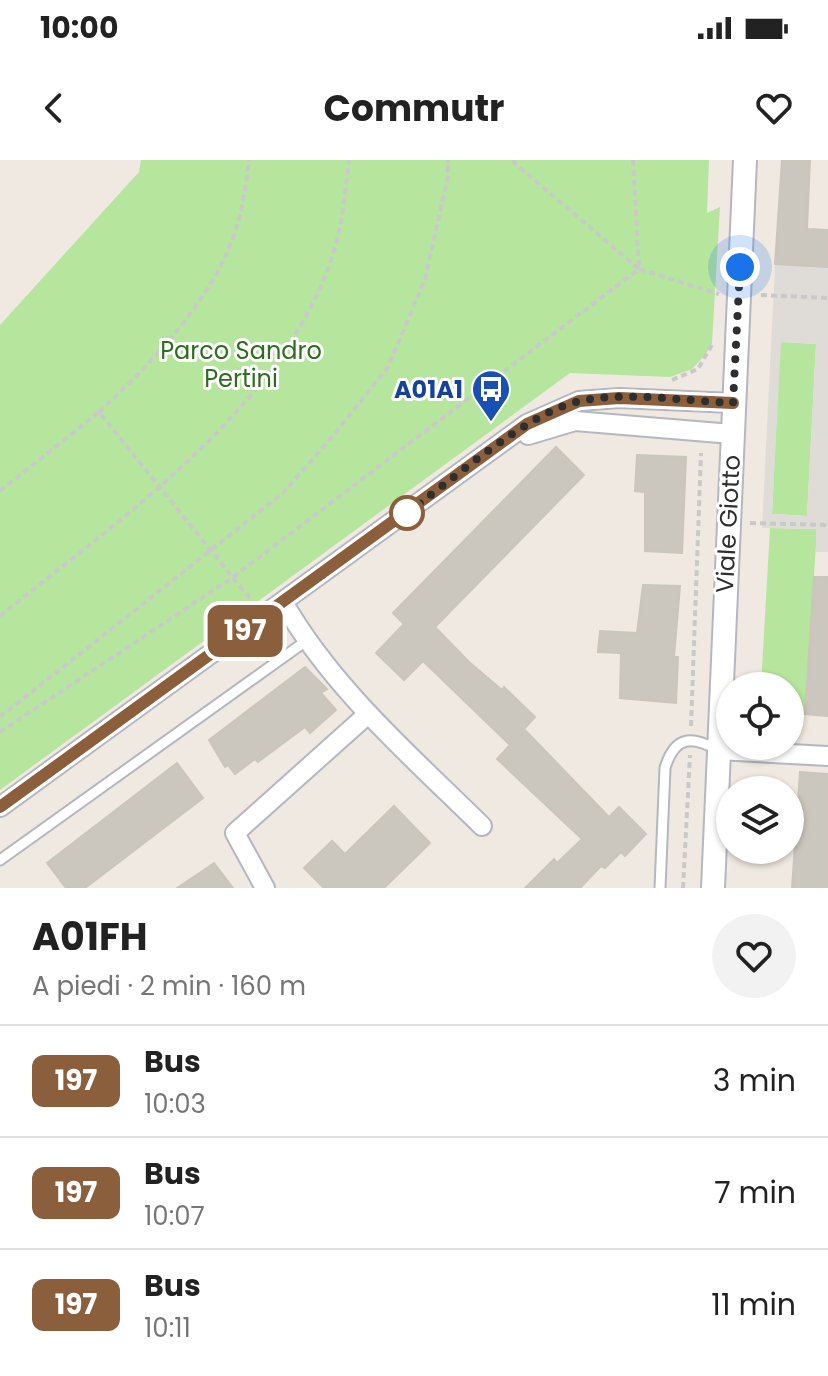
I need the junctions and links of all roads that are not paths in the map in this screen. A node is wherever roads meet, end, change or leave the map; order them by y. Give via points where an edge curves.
1 (745, 160) edge
2 (733, 403) junction
3 (732, 434) junction
4 (473, 466) junction
5 (283, 602) junction
6 (306, 641) junction
7 (721, 672) edge
8 (368, 714) junction
9 (716, 749) edge
10 (804, 755) edge
11 (828, 756) edge
12 (718, 760) edge
13 (0, 807) edge
14 (482, 826) dead end
15 (0, 860) edge
16 (265, 888) edge
17 (660, 888) edge
18 (713, 888) edge

1 - 2 street, Viale Giotto via 729,294
2 - 3 street, Viale Giotto
2 - 4 street via 579,401 527,424
3 - 4 street via 575,421 534,432
3 - 7 street, Viale Giotto
4 - 5 street
5 - 6 street
5 - 13 street
6 - 8 street
6 - 15 lane
8 - 14 street
8 - 16 street via 235,833
9 - 17 lane via 698,740 670,750
10 - 11 street
12 - 18 street, Viale Giotto

